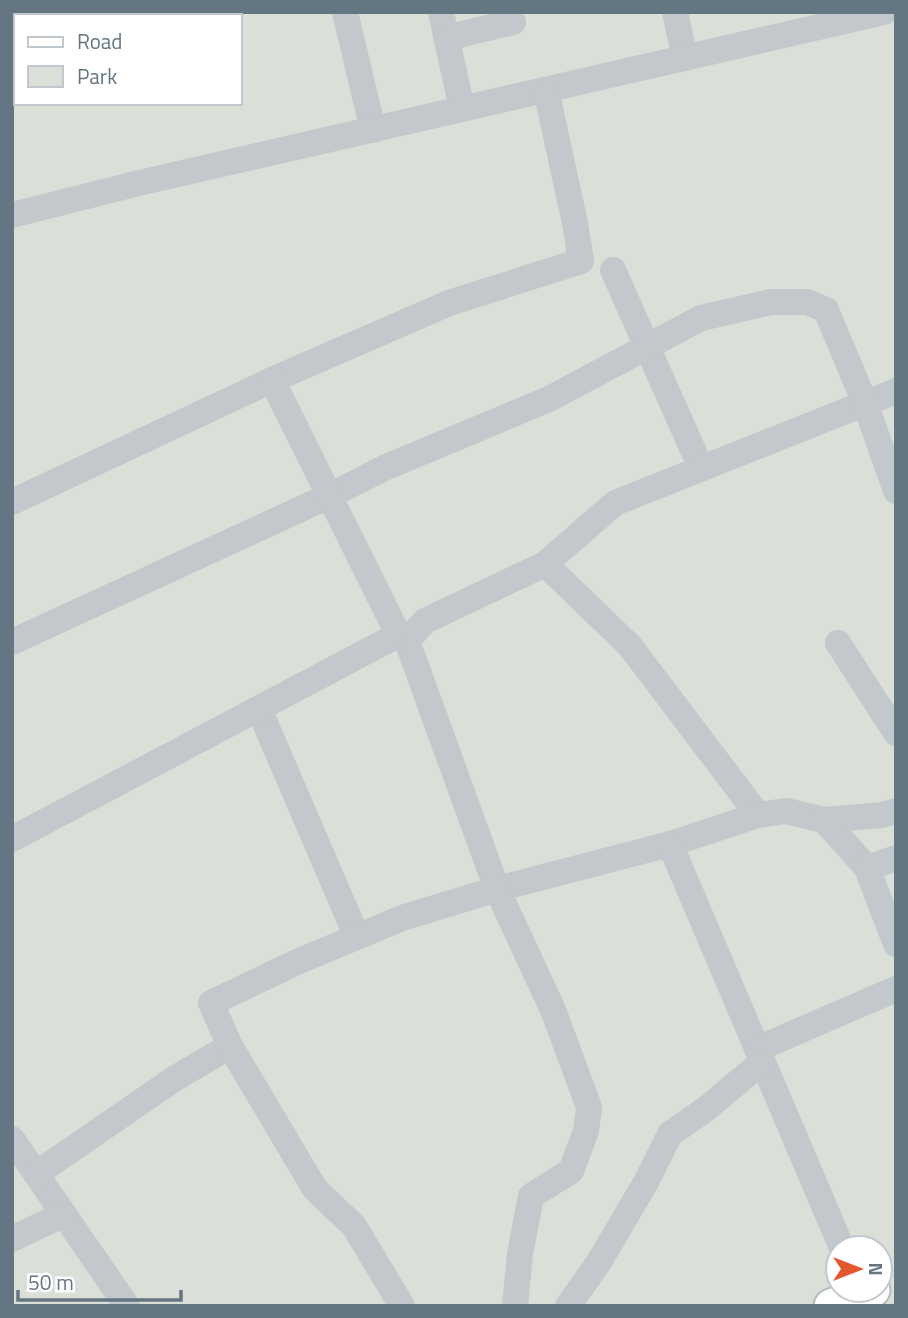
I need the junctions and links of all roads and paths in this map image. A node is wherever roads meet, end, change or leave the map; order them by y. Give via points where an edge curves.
1 (345, 12) edge
2 (441, 12) edge
3 (884, 12) edge
4 (679, 13) edge
5 (513, 22) dead end
6 (446, 38) junction
7 (685, 58) junction
8 (546, 90) junction
9 (461, 109) junction
10 (373, 130) junction
11 (12, 215) edge
12 (613, 270) dead end
13 (648, 346) junction
14 (272, 380) junction
15 (896, 391) edge
16 (864, 403) junction
17 (701, 468) junction
18 (896, 491) edge
19 (329, 496) junction
20 (12, 502) edge
21 (545, 564) junction
22 (401, 635) junction
23 (12, 642) edge
24 (838, 643) dead end
25 (259, 709) junction
26 (896, 733) edge
27 (896, 811) edge
28 (758, 815) junction
29 (824, 820) junction
30 (12, 839) edge
31 (670, 844) junction
32 (896, 858) edge
33 (867, 868) junction
34 (497, 889) junction
35 (357, 937) junction
36 (896, 944) edge
37 (896, 989) edge
38 (230, 1046) junction
39 (760, 1056) junction
40 (12, 1139) edge
41 (36, 1174) junction
42 (64, 1214) junction
43 (836, 1234) edge
44 (12, 1239) edge
45 (127, 1306) edge
46 (402, 1306) edge
47 (515, 1306) edge
48 (568, 1306) edge

1 - 10 street
2 - 6 street
3 - 7 street
4 - 7 street
5 - 6 street
6 - 9 street
7 - 8 street
8 - 9 street
8 - 14 street via 580,261 449,303
9 - 10 street
10 - 11 street
12 - 13 street
13 - 16 street via 701,318 771,302 807,302 826,310
13 - 17 street
13 - 19 street via 550,399 384,468
14 - 19 street
14 - 20 street
15 - 16 street
16 - 17 street
16 - 18 street
17 - 21 street via 615,503
19 - 22 street
19 - 23 street
21 - 22 street
21 - 28 street via 630,646
22 - 25 street
22 - 34 street
24 - 26 street
25 - 30 street
25 - 35 street
27 - 29 street
28 - 29 street via 786,811
28 - 31 street
29 - 33 street
31 - 34 street
31 - 39 street
32 - 33 street
33 - 36 street
34 - 35 street
34 - 47 street via 553,1010 589,1107 586,1131 571,1171 531,1196
35 - 38 street via 211,1003
37 - 39 street
38 - 41 street
38 - 46 street via 315,1189 354,1226
39 - 43 street
39 - 48 street via 706,1109 670,1134 599,1262
40 - 41 street
41 - 42 street
42 - 44 street
42 - 45 street

